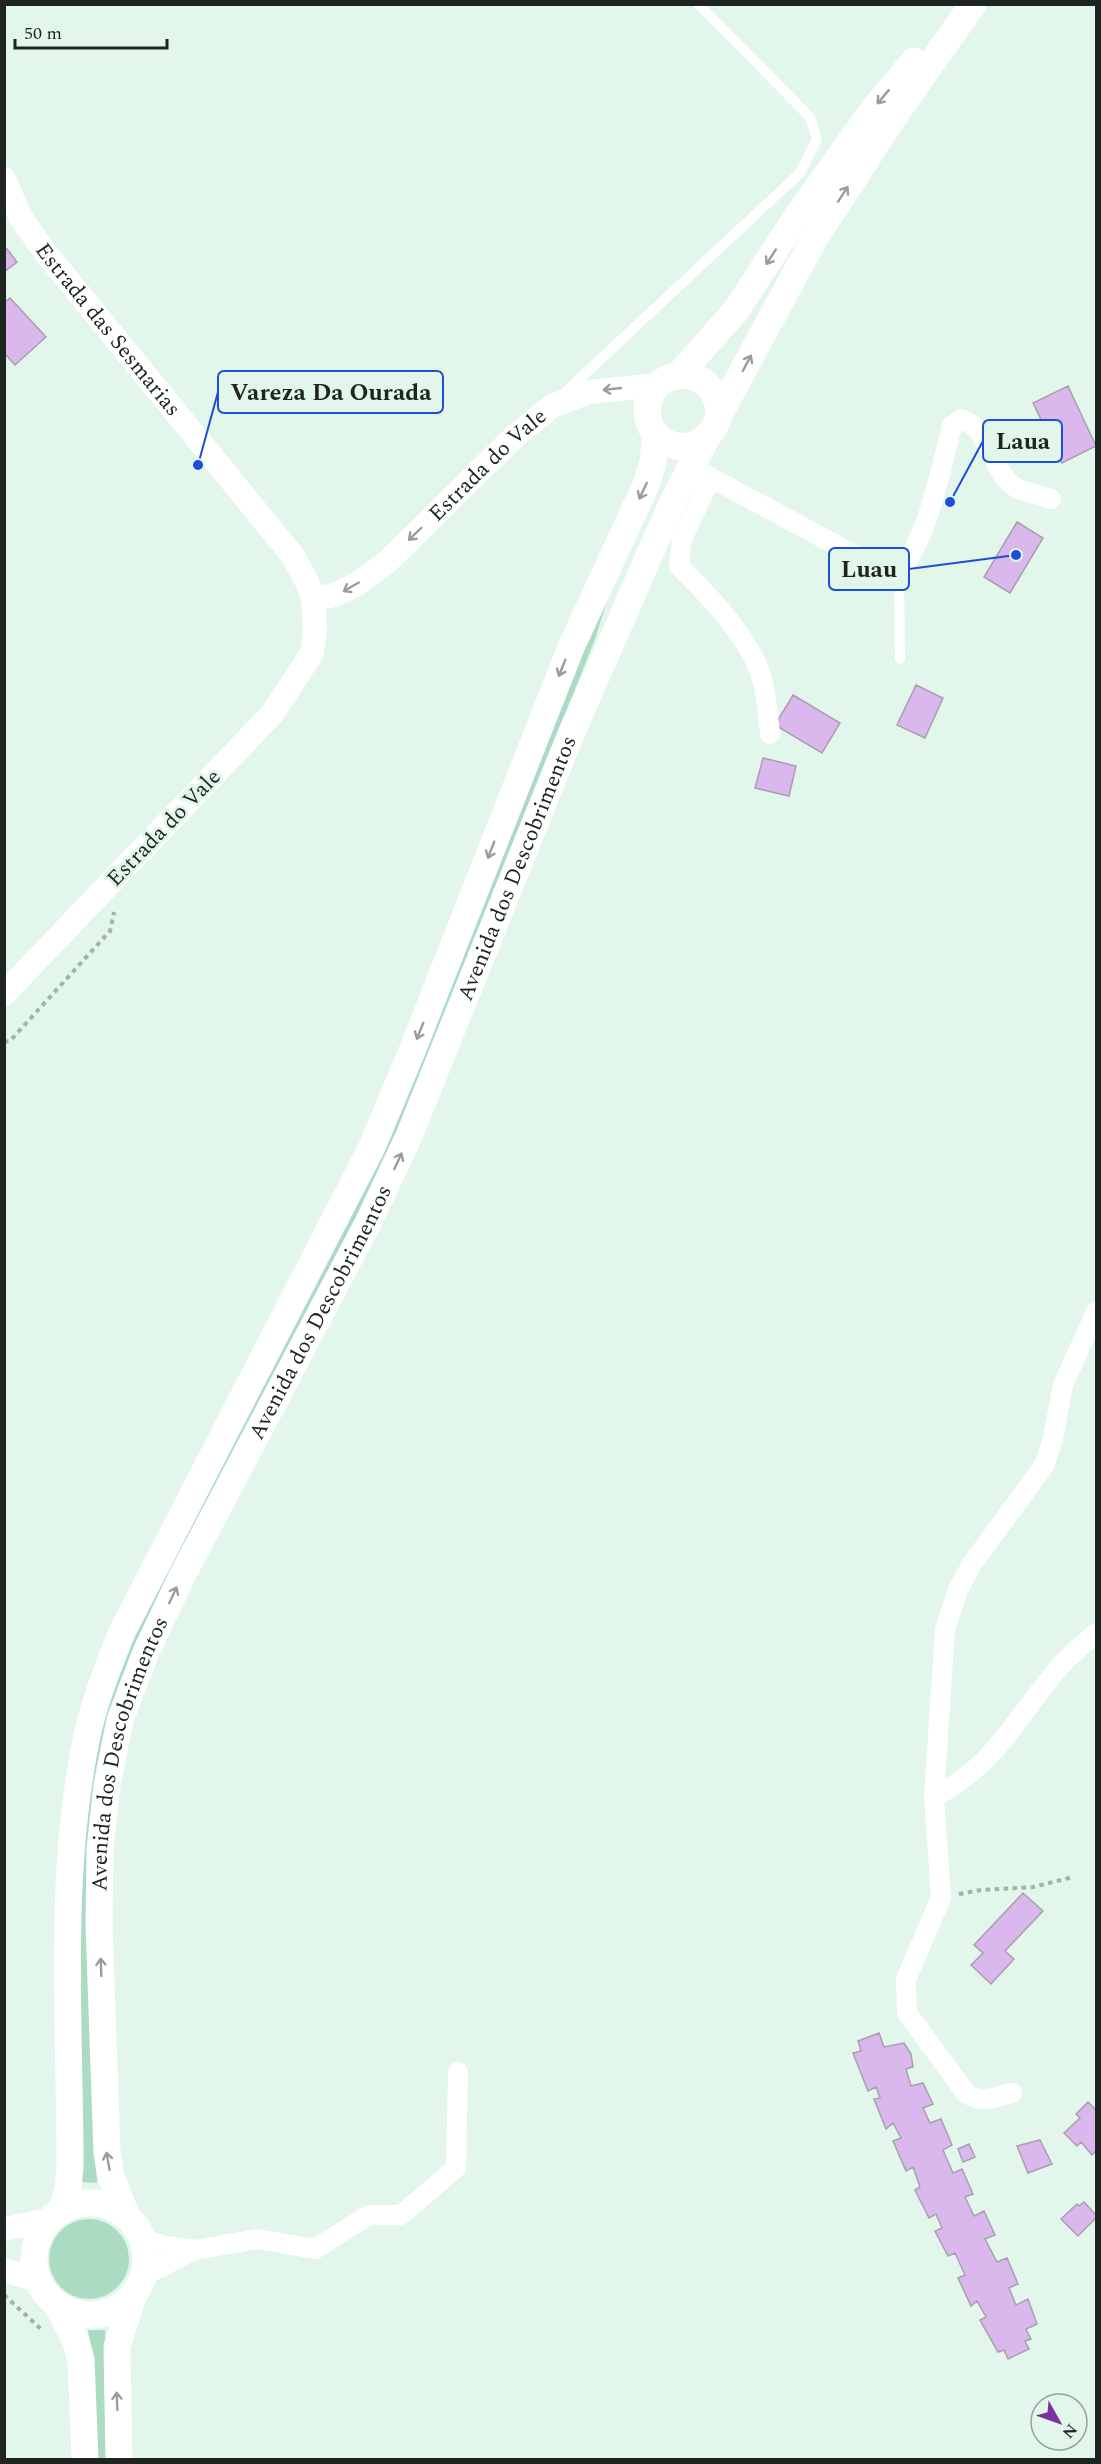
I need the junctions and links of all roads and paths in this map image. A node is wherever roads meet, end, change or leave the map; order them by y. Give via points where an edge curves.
1 (698, 4) edge
2 (961, 4) edge
3 (973, 4) edge
4 (4, 179) edge
5 (668, 380) junction
6 (560, 402) junction
7 (719, 415) junction
8 (656, 434) junction
9 (706, 439) junction
10 (701, 472) junction
11 (1051, 499) dead end
12 (899, 573) junction
13 (313, 599) junction
14 (312, 653) joint
15 (900, 659) dead end
16 (770, 734) dead end
17 (4, 994) edge
18 (1096, 1312) edge
19 (1096, 1633) edge
20 (934, 1797) junction
21 (1073, 1877) dead end
22 (941, 1898) junction
23 (458, 2072) dead end
24 (1012, 2093) dead end
25 (55, 2215) junction
26 (127, 2216) junction
27 (4, 2229) edge
28 (143, 2239) junction
29 (195, 2250) junction
30 (4, 2270) edge
31 (37, 2280) junction
32 (138, 2286) junction
33 (4, 2295) edge
34 (57, 2305) junction
35 (47, 2333) dead end
36 (86, 2460) edge
37 (119, 2460) edge

1 - 6 lane via 810,117 817,139 800,173 702,262
2 -> 5 main road via 873,110 737,309
7 -> 3 main road via 813,241
4 - 13 street, Estrada das Sesmarias via 20,216 45,252 293,556
5 -> 6 street via 598,391
5 - 7 main road via 690,375 709,385 719,404
5 - 8 main road via 648,402 649,422
6 -> 13 street, Estrada do Vale via 515,436 385,564 335,596
7 - 9 main road
8 - 9 main road via 674,446
8 -> 25 main road, Avenida dos Descobrimentos via 646,485 572,645 372,1147 122,1632 100,1688 78,1784 70,1857 70,2166 68,2188
9 - 10 main road, Avenida dos Descobrimentos
10 - 12 street via 862,559
10 - 16 street via 682,539 679,566 721,609 748,650 763,681
26 -> 10 main road, Avenida dos Descobrimentos via 111,2177 107,2153 99,1924 100,1849 120,1720 146,1652 182,1576 369,1221 409,1136 571,734 669,510
11 - 12 street via 1015,487 998,468 981,435 961,418 952,426 913,556
12 - 15 lane
13 - 14 street, Estrada das Sesmarias
14 - 17 street, Estrada do Vale via 272,714
18 - 20 street via 1063,1385 1045,1464 972,1564 958,1590 945,1629
19 - 20 street via 1063,1664 984,1763 958,1785
20 - 22 street
21 - 22 path via 1033,1887 981,1890
22 - 24 street via 906,1979 907,2013 973,2099
23 - 29 street via 456,2168 401,2215 369,2215 315,2249 257,2239
25 - 26 main road via 78,2204 95,2203
25 - 27 street
25 - 31 main road via 40,2233 35,2248
26 - 28 main road
28 - 29 street
28 - 32 main road via 146,2251
29 - 32 street
30 - 31 street
31 - 34 main road
32 - 34 main road via 120,2306 105,2313 72,2313
37 -> 32 main road via 117,2346
33 - 35 path
34 - 36 main road via 76,2341 81,2360

